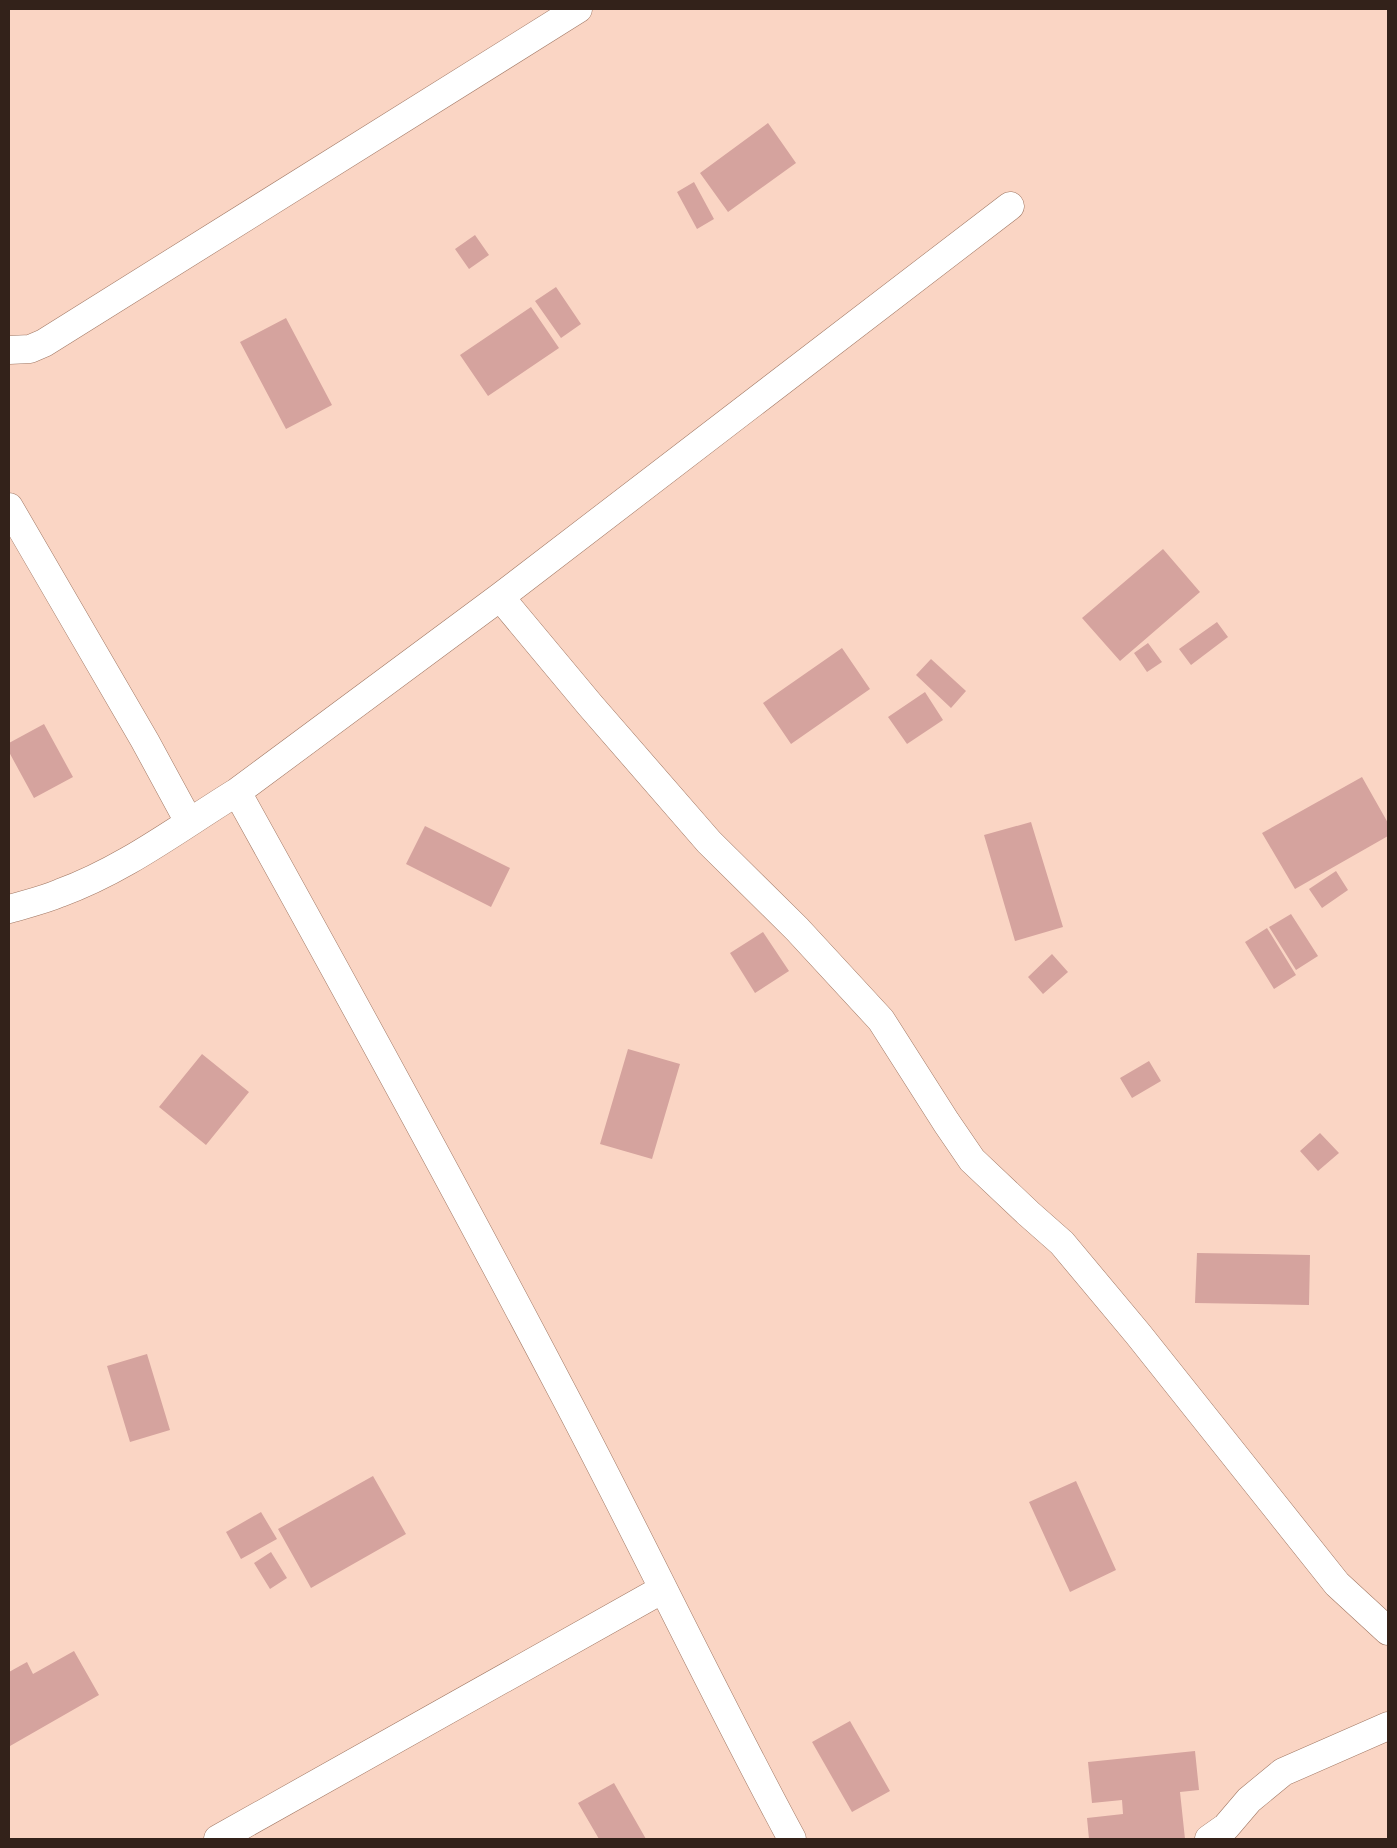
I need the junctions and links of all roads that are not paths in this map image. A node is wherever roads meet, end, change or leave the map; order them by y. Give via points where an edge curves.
1 (578, 9) edge
2 (1010, 206) dead end
3 (9, 350) edge
4 (9, 506) edge
5 (500, 597) junction
6 (237, 792) junction
7 (189, 822) junction
8 (9, 908) edge
9 (663, 1589) junction
10 (1388, 1631) edge
11 (1388, 1726) edge
12 (218, 1839) edge
13 (792, 1839) edge
14 (1209, 1839) edge

1 - 3 street via 44,342 30,349
2 - 5 street
4 - 7 street
5 - 6 street
5 - 10 street via 709,842 797,929 881,1020 972,1160 1062,1243 1337,1584
6 - 7 street
6 - 9 street via 562,1390
7 - 8 street via 106,872 60,894
9 - 12 street
9 - 13 street
11 - 14 street via 1284,1772

